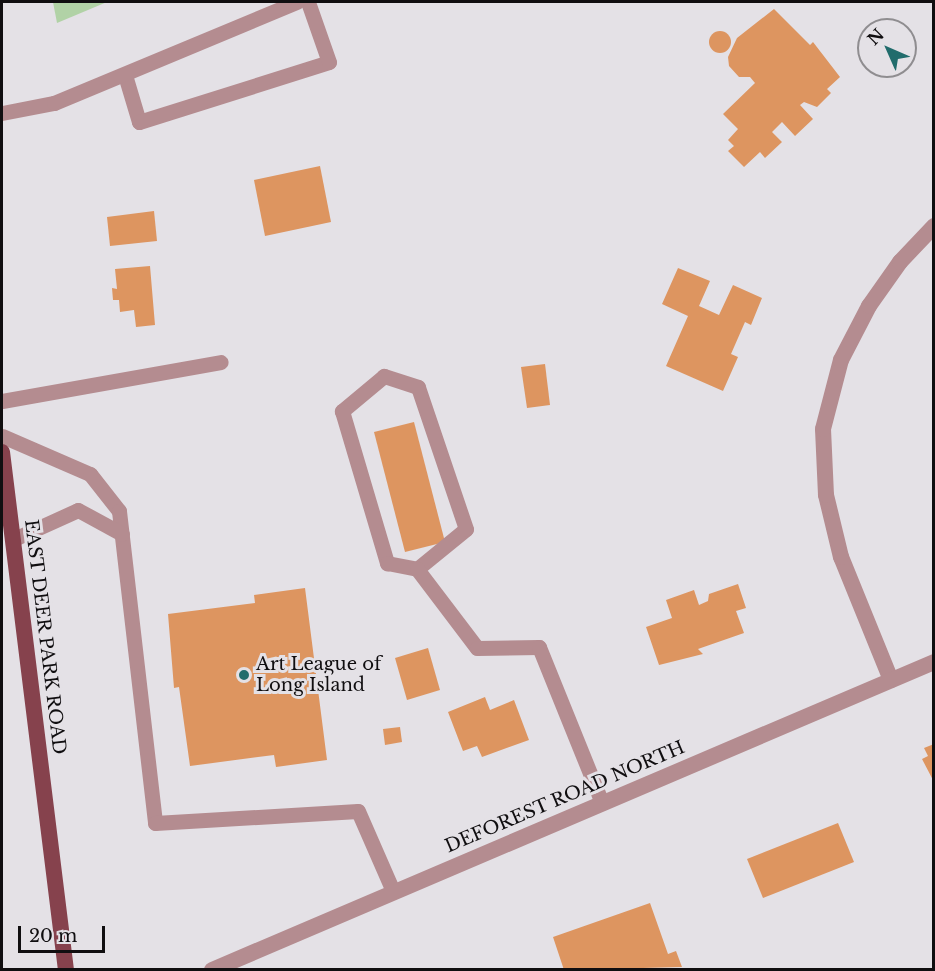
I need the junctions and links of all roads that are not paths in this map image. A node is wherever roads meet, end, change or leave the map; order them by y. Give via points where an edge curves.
1 (297, 2) edge
2 (308, 2) edge
3 (125, 75) junction
4 (2, 112) edge
5 (933, 226) edge
6 (221, 362) dead end
7 (2, 401) edge
8 (2, 436) edge
9 (2, 452) edge
10 (122, 534) junction
11 (14, 539) junction
12 (417, 569) junction
13 (933, 662) edge
14 (891, 680) junction
15 (602, 802) junction
16 (393, 891) junction
17 (66, 969) edge
18 (212, 969) edge

1 - 3 lane
2 - 3 lane via 328,62 139,122
3 - 4 lane via 54,103
5 - 14 street via 868,306 841,360 823,429 826,495 841,557
6 - 7 lane
8 - 10 lane via 90,474 119,511
9 - 11 main road, EAST DEER PARK ROAD
10 - 11 lane via 78,510
10 - 16 lane via 155,823 358,811
11 - 17 main road, EAST DEER PARK ROAD
12 - 12 lane via 387,563 342,411 384,376 418,387 466,529
12 - 15 lane via 477,648 539,647
13 - 14 street, DEFOREST ROAD NORTH
14 - 15 street, DEFOREST ROAD NORTH
15 - 16 street, DEFOREST ROAD NORTH
16 - 18 street, DEFOREST ROAD NORTH

